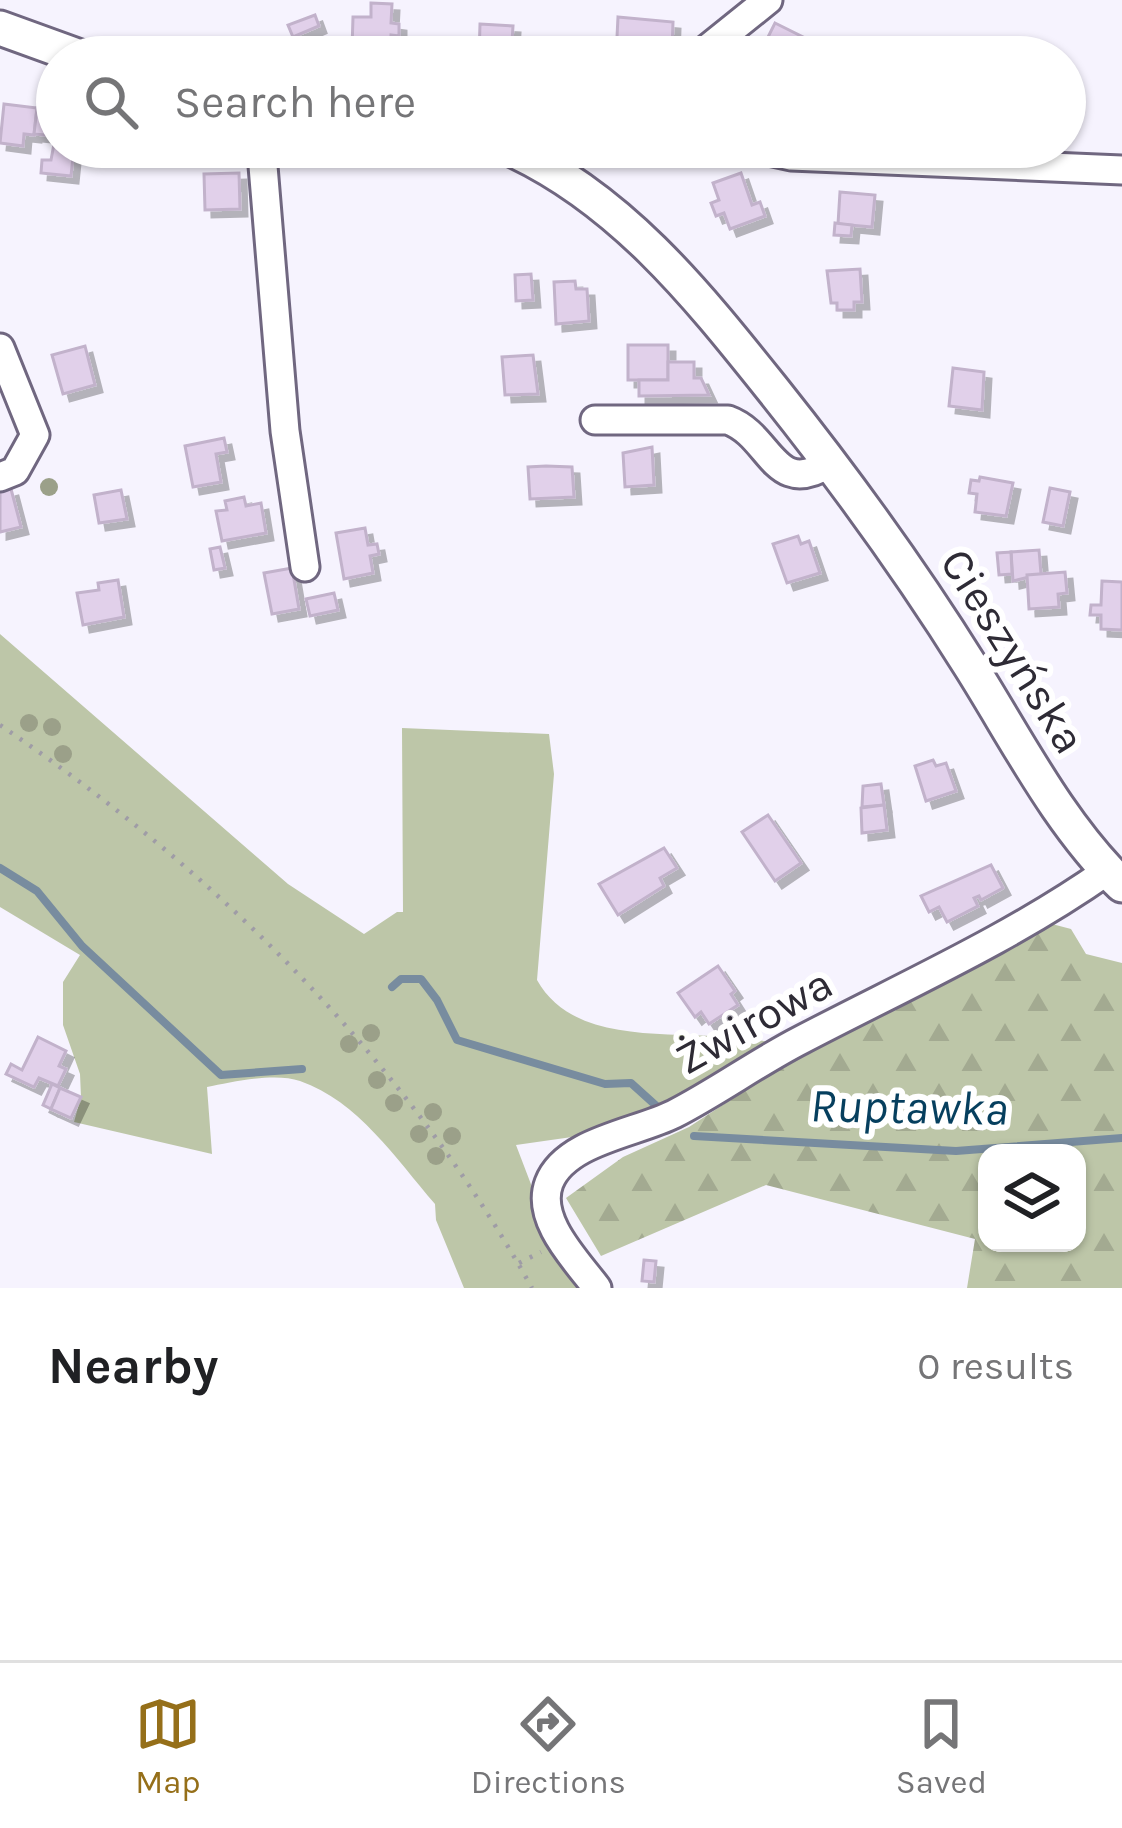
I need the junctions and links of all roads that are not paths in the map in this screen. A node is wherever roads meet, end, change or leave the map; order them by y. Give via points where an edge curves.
1 (768, 0) edge
2 (0, 28) edge
3 (724, 36) edge
4 (36, 41) edge
5 (263, 168) edge
6 (543, 168) edge
7 (1075, 168) edge
8 (1122, 170) edge
9 (0, 348) edge
10 (595, 421) dead end
11 (830, 463) junction
12 (0, 477) edge
13 (305, 567) dead end
14 (1115, 878) edge
15 (596, 1288) edge

1 - 3 street
2 - 4 main road
5 - 13 street
6 - 11 main road, Cieszyńska via 612,212 675,270
7 - 8 street
9 - 12 street via 35,435 15,471
10 - 11 street via 728,420 795,476
11 - 14 main road, Cieszyńska
14 - 15 street, Żwirowa via 675,1113 569,1155 548,1185 549,1214

